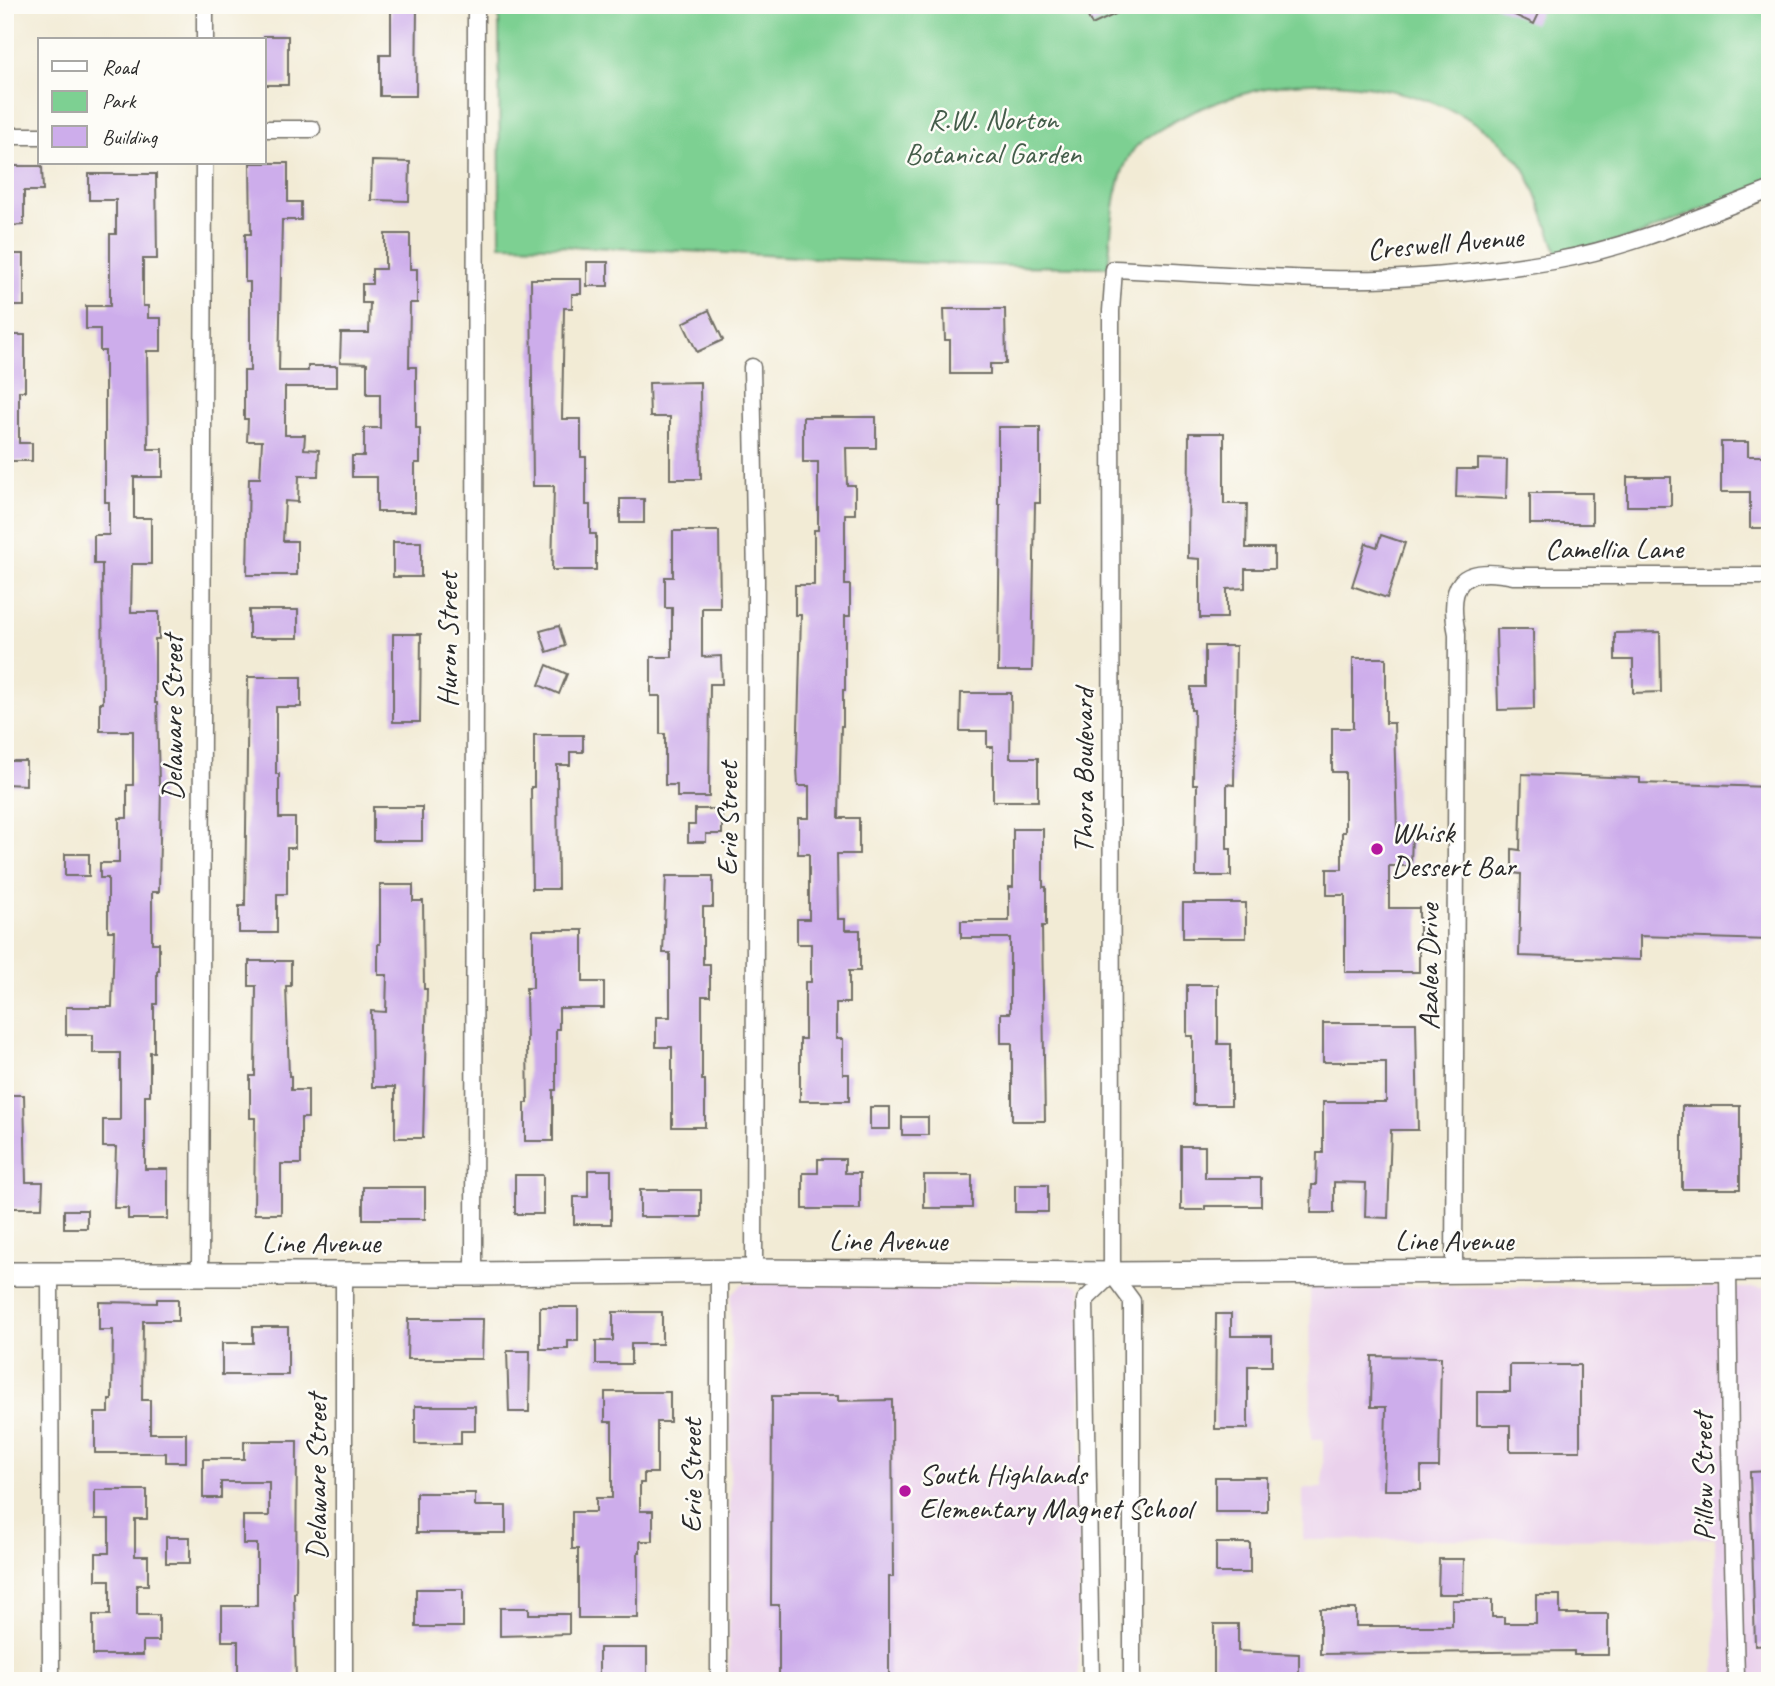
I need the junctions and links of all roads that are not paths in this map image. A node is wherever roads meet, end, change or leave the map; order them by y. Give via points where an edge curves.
1 (205, 5) edge
2 (476, 5) edge
3 (205, 38) edge
4 (266, 129) edge
5 (312, 129) dead end
6 (5, 136) edge
7 (38, 136) edge
8 (204, 164) edge
9 (1770, 190) edge
10 (1114, 269) joint
11 (752, 367) dead end
12 (1770, 576) edge
13 (1462, 582) joint
14 (1770, 1269) edge
15 (1728, 1270) junction
16 (754, 1271) junction
17 (719, 1272) junction
18 (1454, 1272) junction
19 (345, 1273) junction
20 (5, 1274) edge
21 (50, 1274) junction
22 (200, 1274) junction
23 (474, 1274) junction
24 (1112, 1274) junction
25 (51, 1681) edge
26 (345, 1681) edge
27 (719, 1681) edge
28 (1091, 1681) edge
29 (1132, 1681) edge
30 (1739, 1681) edge

1 - 3 street
2 - 23 street, Huron Street
4 - 5 street
6 - 7 street
8 - 22 street, Delaware Street
9 - 10 street, Creswell Avenue via 1638,240 1555,261 1495,269 1328,279
10 - 24 street, Thora Boulevard
11 - 16 street, Erie Street via 756,580
12 - 13 street, Camellia Lane via 1476,572
13 - 18 street, Azalea Drive via 1453,598 1457,634
14 - 15 main road, Line Avenue
15 - 18 main road, Line Avenue
15 - 30 street, Pillow Street
16 - 17 main road, Line Avenue
16 - 24 main road, Line Avenue
17 - 23 main road, Line Avenue
17 - 27 street, Erie Street
18 - 24 main road, Line Avenue
19 - 22 main road, Line Avenue
19 - 23 main road, Line Avenue
19 - 26 street, Delaware Street
20 - 21 main road, Line Avenue
21 - 22 main road, Line Avenue
21 - 25 street
24 - 28 street via 1085,1300
24 - 29 street via 1132,1301

